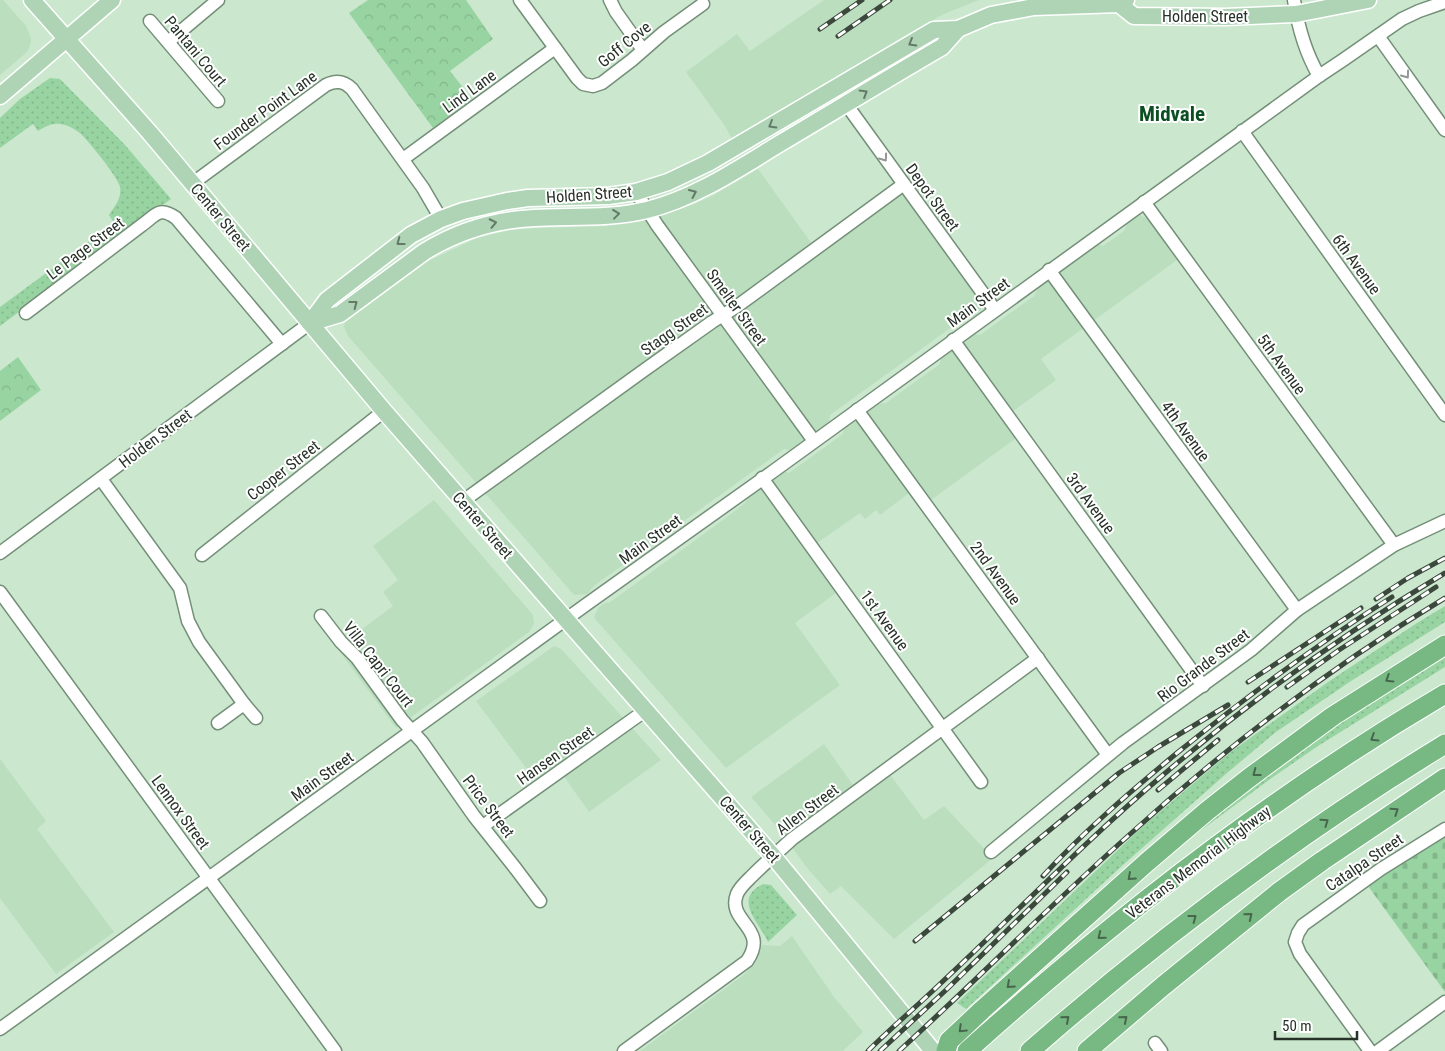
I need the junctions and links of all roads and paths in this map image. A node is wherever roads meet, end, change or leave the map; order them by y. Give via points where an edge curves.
1 (32, 0) edge
2 (112, 0) edge
3 (218, 0) edge
4 (520, 0) edge
5 (610, 0) edge
6 (1368, 0) edge
7 (1122, 2) edge
8 (1445, 2) edge
9 (703, 4) dead end
10 (1295, 7) edge
11 (150, 21) dead end
12 (958, 29) junction
13 (1378, 36) junction
14 (67, 40) junction
15 (168, 42) junction
16 (555, 48) junction
17 (643, 50) junction
18 (1319, 76) junction
19 (0, 96) edge
20 (218, 101) dead end
21 (846, 104) junction
22 (1445, 130) edge
23 (1242, 131) junction
24 (403, 159) junction
25 (193, 183) junction
26 (904, 184) junction
27 (636, 192) junction
28 (1144, 202) junction
29 (648, 210) junction
30 (441, 219) junction
31 (1050, 270) junction
32 (995, 310) junction
33 (26, 313) dead end
34 (723, 315) junction
35 (310, 323) junction
36 (953, 340) junction
37 (282, 344) junction
38 (858, 410) junction
39 (384, 411) junction
40 (1445, 415) edge
41 (814, 441) junction
42 (762, 478) junction
43 (101, 479) junction
44 (463, 501) junction
45 (1445, 521) edge
46 (1394, 545) junction
47 (0, 553) edge
48 (202, 555) dead end
49 (0, 592) edge
50 (1297, 610) junction
51 (321, 616) dead end
52 (566, 620) junction
53 (1445, 640) edge
54 (1445, 644) edge
55 (1038, 658) junction
56 (1410, 666) junction
57 (1203, 686) junction
58 (1445, 694) edge
59 (244, 704) junction
60 (646, 710) junction
61 (256, 718) dead end
62 (218, 723) dead end
63 (942, 728) junction
64 (411, 732) junction
65 (1445, 744) edge
66 (1108, 755) junction
67 (1445, 778) edge
68 (981, 782) dead end
69 (483, 826) junction
70 (1445, 829) edge
71 (991, 852) dead end
72 (773, 856) junction
73 (209, 878) junction
74 (540, 901) dead end
75 (1445, 1002) edge
76 (0, 1029) edge
77 (335, 1051) edge
78 (624, 1051) edge
79 (933, 1051) edge
80 (946, 1051) edge
81 (967, 1051) edge
82 (1030, 1051) edge
83 (1087, 1051) edge
84 (1370, 1051) edge
85 (1378, 1051) edge

1 - 14 main road, Center Street
2 - 14 main road
3 - 15 street
4 - 16 street
5 - 17 street
6 - 10 main road, Holden Street
7 - 10 main road, Holden Street via 1134,16 1226,17
7 - 12 main road, Holden Street via 1034,7 991,15
8 - 13 street, Main Street via 1419,10
9 - 17 street, Goff Cove
10 - 18 street via 1305,48
11 - 15 street, Pantani Court
21 -> 12 main road, Holden Street via 942,47
12 -> 27 main road, Holden Street via 934,30 708,163 668,182
13 - 18 street, Main Street
13 -> 22 street
14 - 19 main road
14 - 25 main road, Center Street
15 - 20 street, Pantani Court
16 - 17 street, Goff Cove via 577,78 583,84 593,86 623,68
16 - 24 street, Lind Lane
18 - 23 street, Main Street
21 -> 26 street, Depot Street
29 -> 21 main road, Holden Street via 718,180
23 - 28 street, Main Street
23 - 40 street, 6th Avenue
24 - 25 street, Founder Point Lane via 352,89 342,82 335,82 326,85
24 - 30 street, Founder Point Lane
25 - 35 main road, Center Street
26 - 32 street, Depot Street
26 - 34 street, Stagg Street
27 - 29 street, Smelter Street
27 - 30 main road, Holden Street via 528,198 463,211
28 - 31 street, Main Street
28 - 46 street, 5th Avenue
29 - 34 street, Smelter Street
35 -> 29 main road, Holden Street via 340,314 424,252 469,230 508,220 602,216
30 -> 35 main road, Holden Street via 411,234 327,300
31 - 32 street, Main Street
31 - 50 street, 4th Avenue
32 - 36 street, Main Street
33 - 37 street, Le Page Street via 164,211 176,218
34 - 41 street, Smelter Street
34 - 44 street, Stagg Street
35 - 37 street, Holden Street
35 - 39 main road, Center Street
36 - 38 street, Main Street
36 - 57 street, 3rd Avenue
37 - 43 street, Holden Street
38 - 41 street, Main Street
38 - 55 street, 2nd Avenue
39 - 44 main road, Center Street
39 - 48 street, Cooper Street
41 - 42 street, Main Street
42 - 52 street, Main Street
42 - 63 street, 1st Avenue
43 - 47 street, Holden Street
43 - 59 street via 180,588 193,632
44 - 52 main road, Center Street
45 - 46 street, Rio Grande Street
46 - 50 street, Rio Grande Street
49 - 73 street, Lennox Street
50 - 57 street, Rio Grande Street
51 - 64 street, Villa Capri Court via 357,658
52 - 60 main road, Center Street
52 - 64 street, Main Street
53 - 56 highway
54 - 56 highway
55 - 63 street, Allen Street
55 - 66 street, 2nd Avenue
56 -> 80 highway via 1292,745 1214,805 982,1010 949,1041
57 - 66 street, Rio Grande Street
58 -> 81 highway, Veterans Memorial Highway via 1282,799 1208,853 1142,903
59 - 61 street
59 - 62 street
60 - 69 street, Hansen Street
60 - 72 main road, Center Street
63 - 68 street, 1st Avenue
63 - 72 street, Allen Street
64 - 69 street, Price Street via 422,742
64 - 73 street, Main Street
82 -> 65 highway via 1164,940 1263,866
66 - 71 street, Rio Grande Street
83 -> 67 highway via 1279,892
69 - 74 street, Price Street
70 - 84 street, Catalpa Street via 1374,874 1303,925 1298,933 1295,942 1300,954
72 - 78 street, Allen Street via 739,889 736,899 737,910 755,941 747,961
72 - 79 main road, Center Street
73 - 76 street, Main Street
73 - 77 street, Lennox Street
75 - 85 street

